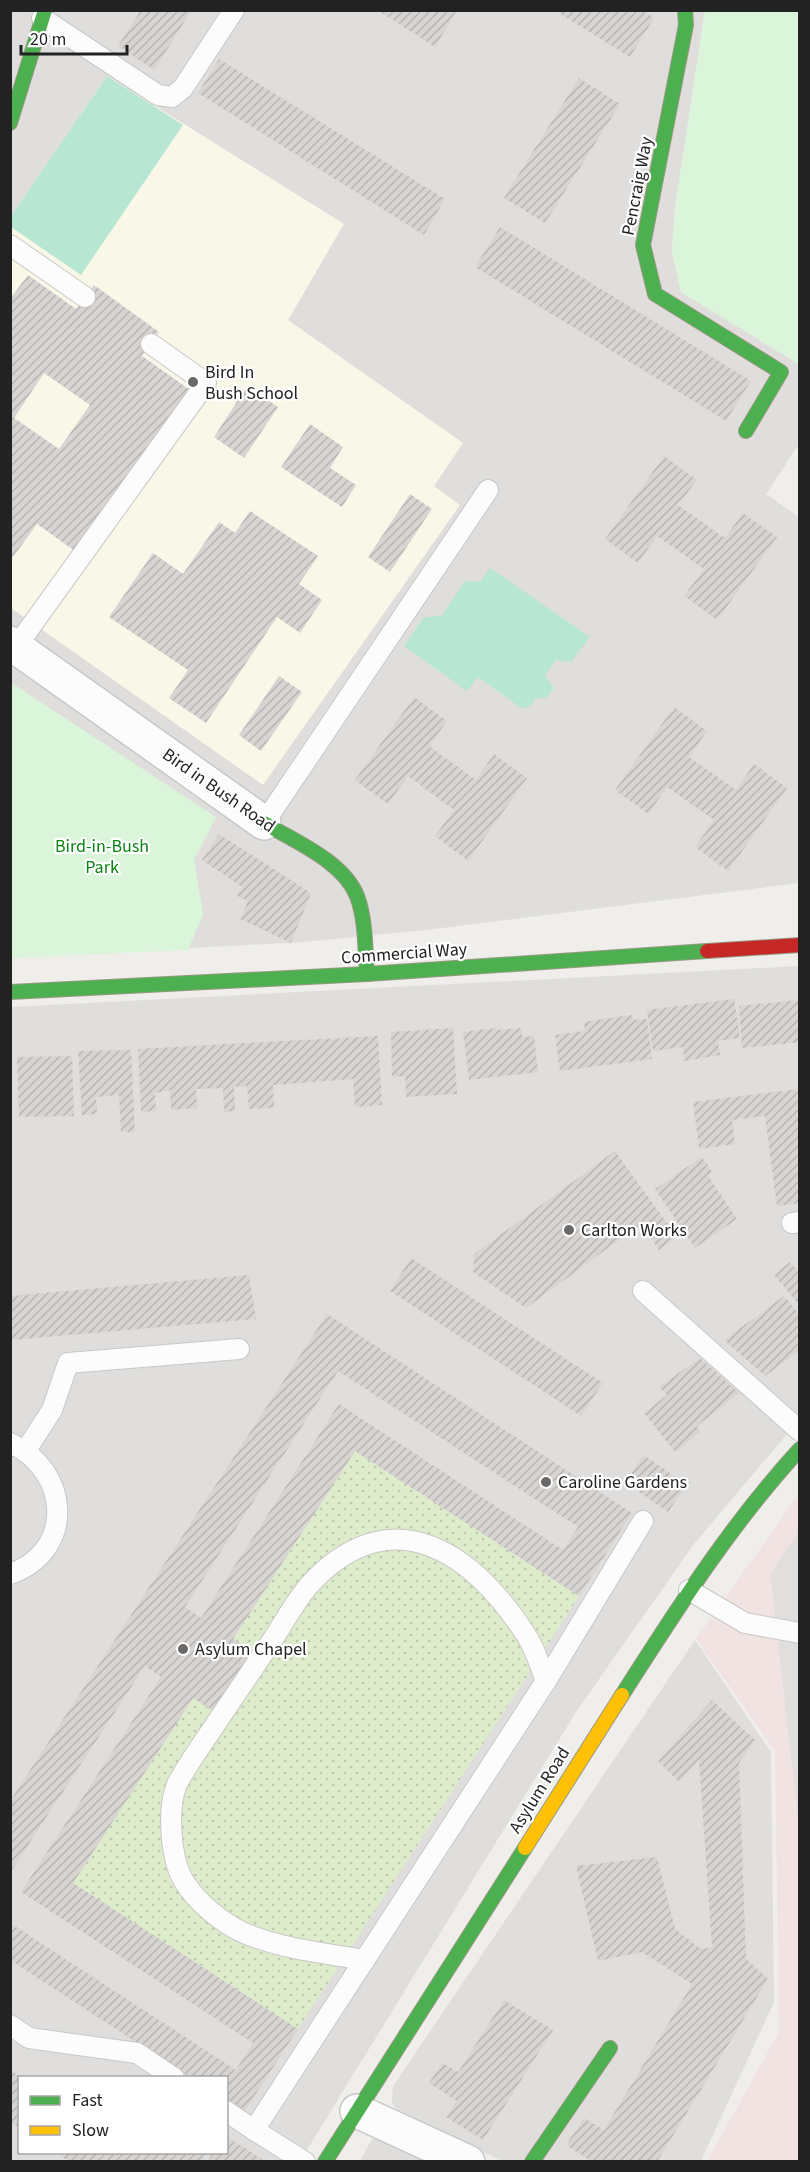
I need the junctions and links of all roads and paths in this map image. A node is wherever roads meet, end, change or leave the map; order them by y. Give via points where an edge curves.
1 (234, 10) edge
2 (685, 10) edge
3 (43, 14) edge
4 (10, 123) edge
5 (10, 245) edge
6 (85, 297) dead end
7 (151, 344) dead end
8 (746, 431) dead end
9 (488, 490) dead end
10 (13, 645) edge
11 (264, 823) junction
12 (800, 945) edge
13 (367, 974) junction
14 (10, 992) edge
15 (643, 1291) dead end
16 (239, 1349) dead end
17 (800, 1431) edge
18 (18, 1446) edge
19 (800, 1449) edge
20 (643, 1521) dead end
21 (10, 1574) edge
22 (690, 1590) junction
23 (800, 1633) edge
24 (546, 1681) junction
25 (365, 1960) junction
26 (10, 2025) edge
27 (610, 2048) dead end
28 (171, 2076) edge
29 (357, 2111) junction
30 (228, 2112) edge
31 (254, 2130) junction
32 (305, 2162) edge
33 (325, 2162) edge
34 (468, 2162) edge
35 (532, 2162) edge

1 - 3 lane via 183,88 172,97 158,95
2 - 8 street, Pencraig Way via 686,24 643,245 655,294 782,372
3 - 4 street
5 - 6 lane
7 - 10 lane via 207,382
9 - 11 lane
10 - 11 street, Bird in Bush Road
11 - 13 street, Bird in Bush Road via 329,864 357,894
12 - 13 street, Commercial Way
13 - 14 street, Commercial Way
15 - 17 lane
16 - 18 lane via 68,1363 52,1410
18 - 21 lane via 47,1473 55,1488 58,1512 53,1535 40,1555 22,1570
19 - 22 street, Asylum Road via 760,1493
20 - 24 lane
22 - 23 lane via 745,1623
22 - 29 street, Asylum Road
24 - 25 lane
24 - 25 lane via 527,1637 483,1579 429,1544 403,1539 373,1544 350,1552 310,1584 194,1756 177,1785 171,1816 174,1851 184,1882 210,1910 243,1932 282,1946
25 - 31 lane
26 - 28 lane via 29,2038 137,2053
27 - 35 street
29 - 33 street, Asylum Road
29 - 34 street
30 - 31 lane
31 - 32 lane

